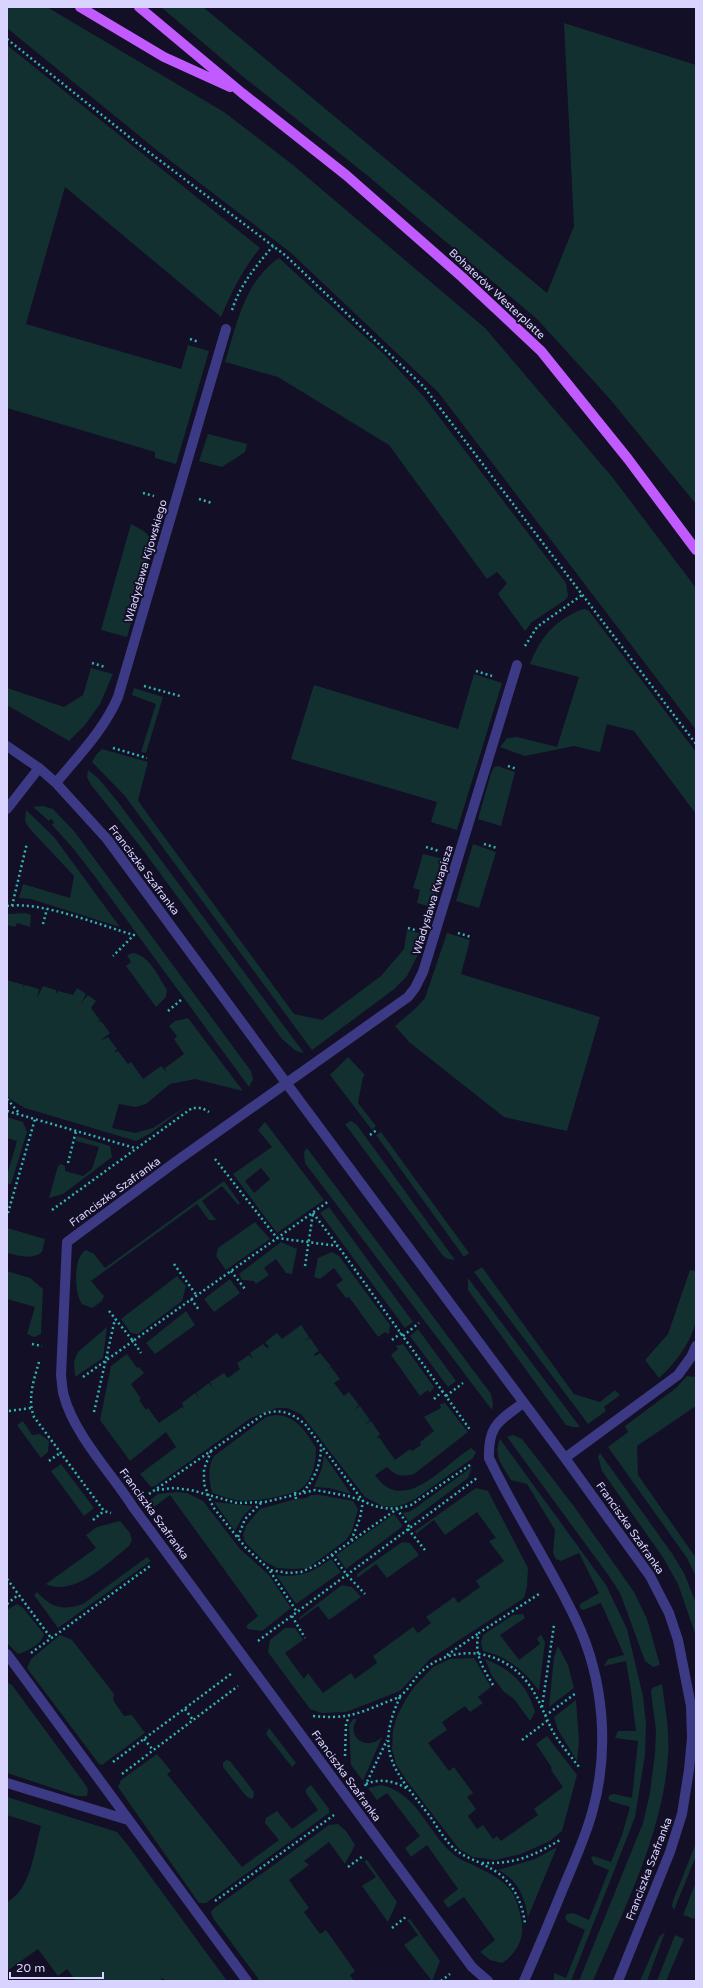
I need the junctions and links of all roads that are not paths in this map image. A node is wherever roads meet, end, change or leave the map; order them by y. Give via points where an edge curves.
1 (80, 7) edge
2 (139, 7) edge
3 (242, 93) junction
4 (226, 329) road end
5 (696, 550) edge
6 (517, 665) road end
7 (7, 746) edge
8 (39, 768) junction
9 (56, 783) junction
10 (7, 809) edge
11 (287, 1084) junction
12 (696, 1346) edge
13 (523, 1403) junction
14 (565, 1458) junction
15 (7, 1654) edge
16 (694, 1706) edge
17 (7, 1783) edge
18 (128, 1820) junction
19 (247, 1981) edge
20 (488, 1981) edge
21 (524, 1981) edge
22 (618, 1981) edge

1 - 3 main road, Bohaterów Westerplatte via 164,57
2 - 3 main road, Bohaterów Westerplatte
3 - 5 main road, Bohaterów Westerplatte via 346,174 541,351 628,459
4 - 9 street, Władysława Kijowskiego via 124,680 111,713
6 - 11 street, Władysława Kwapisza via 418,984 408,997
7 - 8 street, Franciszka Szafranka
8 - 9 street, Franciszka Szafranka
8 - 10 street
9 - 11 street, Franciszka Szafranka via 107,839
11 - 13 street, Franciszka Szafranka
11 - 20 street, Franciszka Szafranka via 67,1242 62,1375 64,1395 70,1413 133,1507 472,1967
12 - 14 street via 678,1375
13 - 14 street, Franciszka Szafranka
13 - 21 street via 492,1430 488,1442 489,1458 576,1621 589,1654 599,1692 602,1738 599,1779 592,1812 580,1848
14 - 16 street, Franciszka Szafranka via 650,1576 666,1607 678,1640
15 - 18 street
16 - 22 street, Franciszka Szafranka via 682,1814 670,1852
17 - 18 street
18 - 19 street

